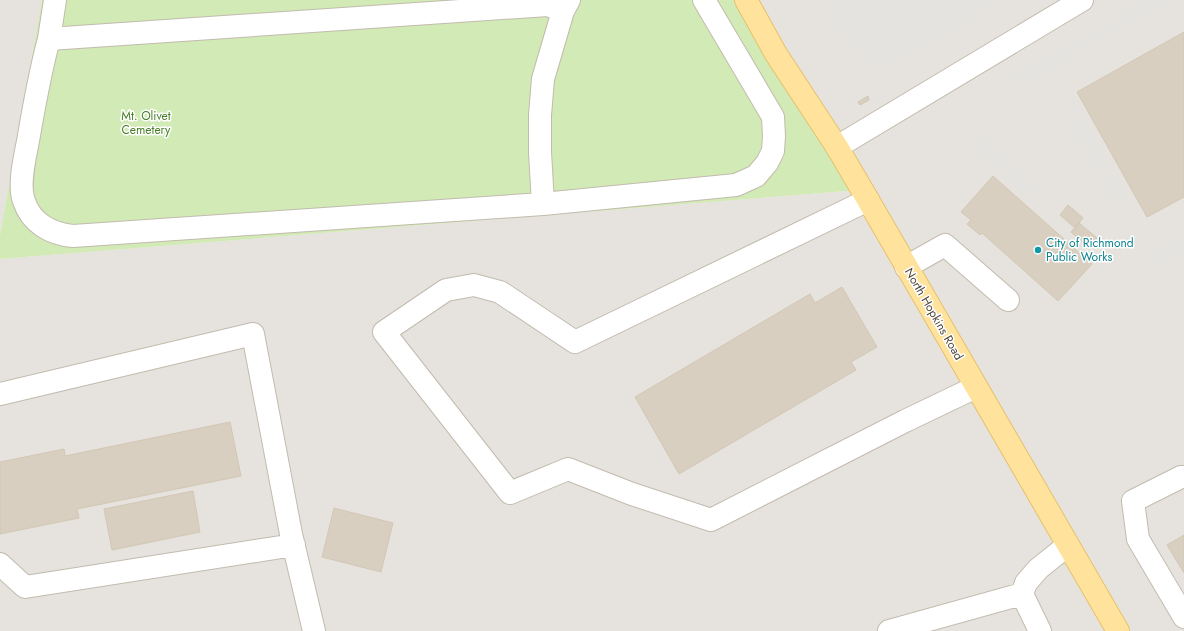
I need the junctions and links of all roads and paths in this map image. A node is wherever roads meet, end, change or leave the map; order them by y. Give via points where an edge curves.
1 (55, 0) edge
2 (704, 0) edge
3 (746, 0) edge
4 (1082, 0) edge
5 (566, 6) edge
6 (49, 39) junction
7 (836, 147) junction
8 (868, 200) junction
9 (543, 204) junction
10 (906, 267) junction
11 (1008, 300) dead end
12 (976, 387) junction
13 (0, 394) edge
14 (1184, 477) edge
15 (1068, 545) junction
16 (294, 546) junction
17 (0, 564) edge
18 (1022, 594) junction
19 (1184, 617) edge
20 (314, 631) edge
21 (889, 631) edge
22 (1040, 631) edge
23 (1118, 631) edge

1 - 6 lane
2 - 9 lane via 773,117 773,151 767,163 756,176 736,185
3 - 7 main road, North Hopkins Road via 776,54
4 - 7 lane
5 - 6 lane via 548,4
5 - 9 lane via 543,79 540,122
6 - 9 lane via 41,68 23,166 22,187 23,201 31,216 43,227 59,235
7 - 8 main road, North Hopkins Road
8 - 10 main road, North Hopkins Road
8 - 12 lane via 575,342 500,292 474,285 446,290 384,332 510,493 568,469 632,494 711,520
10 - 11 lane via 945,245
10 - 12 main road, North Hopkins Road
12 - 15 main road, North Hopkins Road
13 - 16 lane via 253,334
14 - 19 lane via 1133,501 1138,539
15 - 18 lane via 1038,569 1026,583
15 - 23 main road, North Hopkins Road
16 - 17 lane via 25,587
16 - 20 lane
18 - 21 lane
18 - 22 lane

